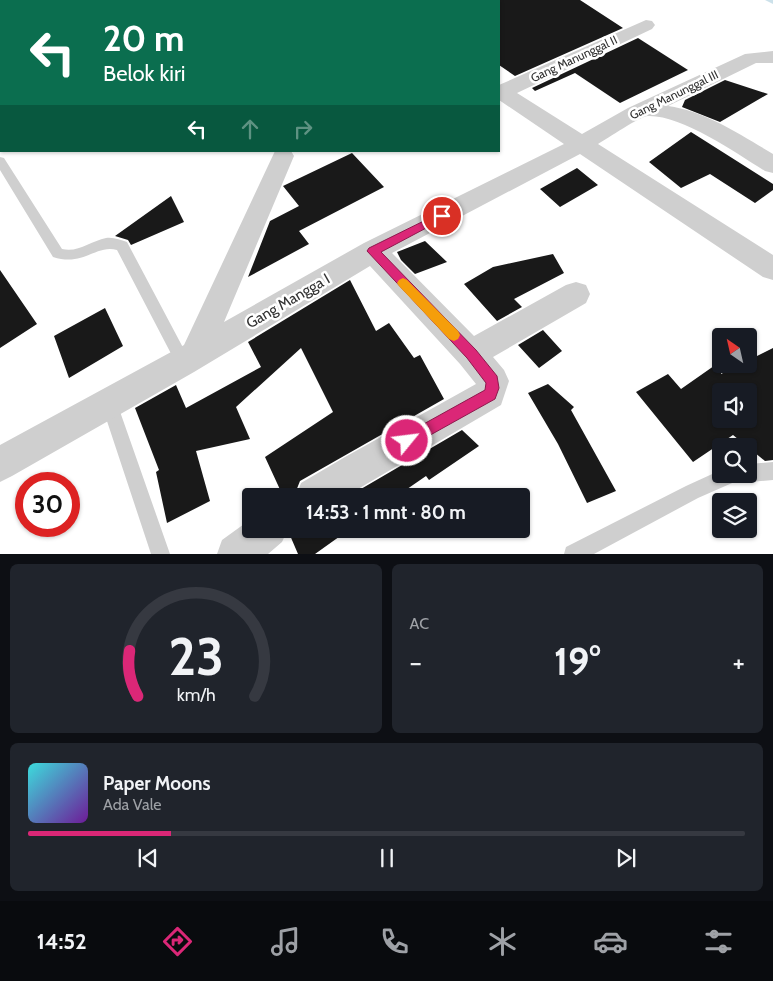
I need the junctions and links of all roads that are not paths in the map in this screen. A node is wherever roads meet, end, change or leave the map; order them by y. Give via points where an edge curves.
1 (646, 25) dead end
2 (773, 57) edge
3 (500, 92) edge
4 (645, 109) junction
5 (580, 145) junction
6 (283, 156) dead end
7 (0, 161) edge
8 (773, 165) edge
9 (373, 251) junction
10 (773, 270) edge
11 (576, 294) dead end
12 (471, 354) junction
13 (189, 358) junction
14 (109, 403) junction
15 (0, 464) edge
16 (773, 472) edge
17 (757, 473) edge
18 (712, 483) edge
19 (326, 488) edge
20 (257, 538) edge
21 (161, 554) edge
22 (236, 554) edge
23 (573, 554) edge

1 - 3 street, Gang Manunggal II
2 - 4 street, Gang Manunggal III via 752,58
3 - 5 street
4 - 5 street, Gang Manunggal III
4 - 8 street via 678,114 727,137
5 - 9 street, Gang Mangga I
5 - 10 street
6 - 13 street
7 - 13 lane via 58,253 65,257 107,243 122,246
9 - 12 street
9 - 13 street, Gang Mangga I
11 - 12 street
12 - 19 street via 492,381 490,394
13 - 14 street, Gang Mangga I
14 - 15 street, Gang Mangga I
14 - 21 lane
16 - 17 lane
18 - 23 lane
20 - 22 street

